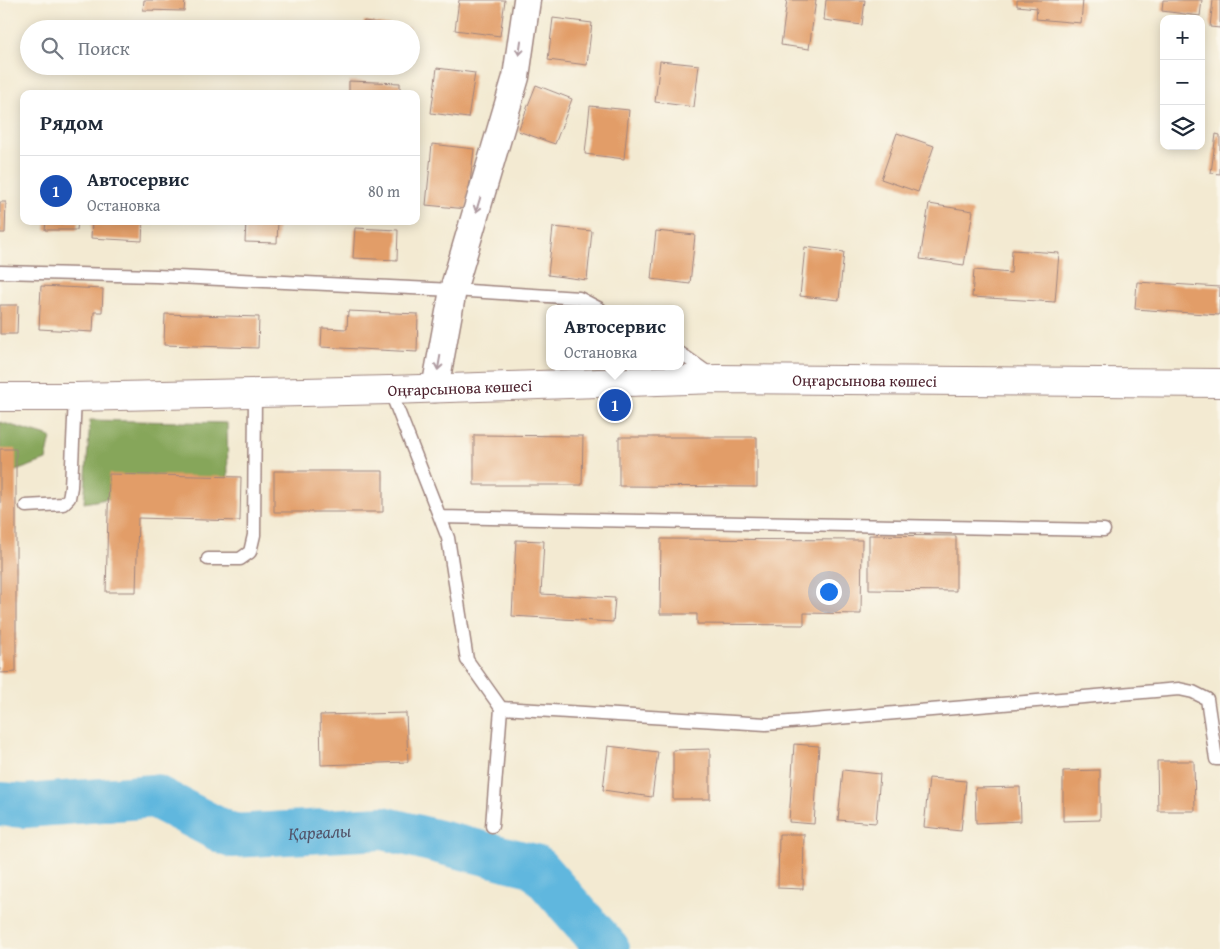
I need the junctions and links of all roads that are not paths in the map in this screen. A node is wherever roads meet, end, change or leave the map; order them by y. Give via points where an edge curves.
1 (527, 0) edge
2 (0, 272) edge
3 (453, 290) junction
4 (592, 305) edge
5 (684, 356) edge
6 (717, 379) junction
7 (1220, 383) edge
8 (434, 389) junction
9 (390, 390) junction
10 (255, 394) junction
11 (76, 397) junction
12 (0, 398) edge
13 (26, 506) dead end
14 (440, 516) junction
15 (1104, 530) dead end
16 (208, 559) dead end
17 (501, 708) junction
18 (1220, 759) edge
19 (492, 826) dead end

1 -> 3 street via 516,77
2 - 3 lane
3 - 4 lane via 579,298
3 -> 8 street
5 - 6 lane
6 - 7 main road, Оңғарсынова көшесі
6 - 8 main road, Оңғарсынова көшесі
8 - 9 main road, Оңғарсынова көшесі
9 - 10 main road, Оңғарсынова көшесі
9 - 14 lane
10 - 11 main road, Оңғарсынова көшесі
10 - 16 lane via 254,535 250,552 240,559
11 - 12 main road, Оңғарсынова көшесі
11 - 13 lane via 69,498 62,504
14 - 15 lane
14 - 17 lane via 448,538 467,660
17 - 18 lane via 766,724 1179,690 1207,699 1216,759
17 - 19 lane

